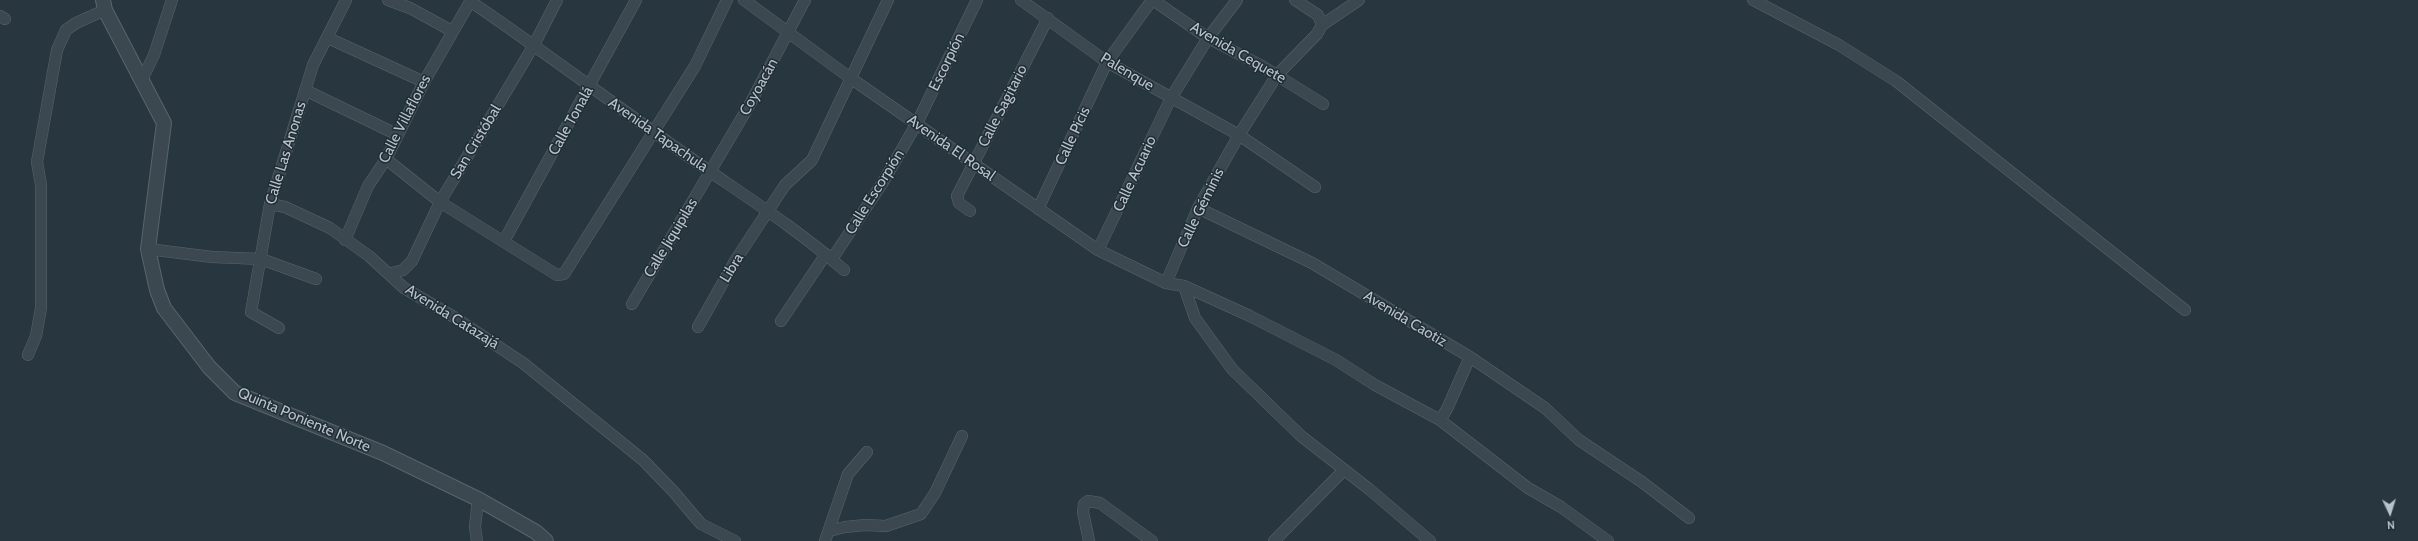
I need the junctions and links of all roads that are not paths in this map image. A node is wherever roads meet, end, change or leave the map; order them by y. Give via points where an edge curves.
1 (172, 0) edge
2 (346, 0) edge
3 (388, 0) edge
4 (471, 0) edge
5 (557, 0) edge
6 (636, 0) edge
7 (727, 0) edge
8 (744, 0) edge
9 (805, 0) edge
10 (888, 0) edge
11 (977, 0) edge
12 (1021, 0) edge
13 (1152, 0) edge
14 (1237, 0) edge
15 (1296, 0) edge
16 (1359, 0) edge
17 (1753, 0) edge
18 (104, 5) edge
19 (1048, 18) junction
20 (1320, 20) junction
21 (452, 31) junction
22 (788, 34) junction
23 (328, 38) junction
24 (1208, 38) junction
25 (534, 45) junction
26 (1107, 62) junction
27 (1277, 75) junction
28 (849, 77) junction
29 (141, 82) junction
30 (424, 82) junction
31 (589, 88) junction
32 (305, 90) junction
33 (1171, 98) junction
34 (1323, 104) dead end
35 (917, 123) junction
36 (652, 131) junction
37 (398, 134) junction
38 (1239, 134) junction
39 (386, 159) junction
40 (974, 165) junction
41 (710, 172) junction
42 (1315, 187) dead end
43 (440, 202) junction
44 (270, 204) junction
45 (1198, 208) junction
46 (1038, 209) junction
47 (970, 211) dead end
48 (768, 212) junction
49 (345, 240) junction
50 (504, 241) junction
51 (148, 249) junction
52 (1098, 250) junction
53 (829, 257) junction
54 (261, 259) junction
55 (844, 270) dead end
56 (389, 274) junction
57 (316, 279) dead end
58 (1166, 283) junction
59 (1184, 286) junction
60 (632, 304) dead end
61 (2185, 310) dead end
62 (781, 321) dead end
63 (698, 327) dead end
64 (279, 328) dead end
65 (28, 355) dead end
66 (1470, 357) junction
67 (1440, 420) junction
68 (962, 436) dead end
69 (867, 452) dead end
70 (1343, 470) junction
71 (478, 499) junction
72 (1689, 518) dead end
73 (827, 536) edge
74 (477, 541) edge
75 (546, 541) edge
76 (735, 541) edge
77 (1089, 541) edge
78 (1152, 541) edge
79 (1274, 541) edge
80 (1430, 541) edge
81 (1608, 541) edge

1 - 29 street via 154,55
2 - 23 street, Calle Las Anonas
3 - 21 street via 410,8
4 - 21 street, Calle Villaflores
4 - 25 street, Avenida Tapachula
5 - 25 street, San Cristóbal
6 - 31 street, Calle Tonalá
7 - 36 street via 694,66
8 - 22 street, Avenida El Rosal
9 - 22 street, Coyoacán
10 - 28 street
11 - 35 street, Escorpión
12 - 19 street, Palenque
13 - 24 street, Avenida Cequete
13 - 26 street, Calle Picis
14 - 24 street, Calle Acuario
15 - 20 street
16 - 20 street, Calle Géminis
17 - 61 street via 1840,46 1896,81
18 - 29 street, Quinta Poniente Norte
18 - 65 street via 66,30 57,50 37,162 41,185 41,308 36,336
19 - 26 street, Palenque
19 - 40 street, Calle Sagitario
20 - 27 street, Calle Géminis via 1317,34
21 - 30 street, Calle Villaflores
22 - 28 street, Avenida El Rosal
22 - 41 street, Coyoacán
23 - 30 street
23 - 32 street, Calle Las Anonas via 313,65
24 - 27 street, Avenida Cequete
24 - 33 street, Calle Acuario
25 - 31 street, Avenida Tapachula
25 - 43 street, San Cristóbal
26 - 33 street, Palenque
26 - 46 street, Calle Picis
27 - 34 street, Avenida Cequete
27 - 38 street, Calle Géminis
28 - 35 street, Avenida El Rosal
28 - 48 street, Libra via 812,160 785,185
29 - 51 street, Quinta Poniente Norte via 164,122
30 - 37 street, Calle Villaflores
31 - 36 street, Avenida Tapachula
31 - 50 street, Calle Tonalá
32 - 37 street
32 - 44 street, Calle Las Anonas
33 - 38 street, Palenque
33 - 52 street, Calle Acuario
35 - 40 street, Avenida El Rosal
35 - 53 street, Calle Escorpión via 883,182
36 - 41 street, Avenida Tapachula
36 - 50 street via 564,274 557,275
37 - 39 street, Calle Villaflores
38 - 42 street, Palenque
38 - 45 street, Calle Géminis
39 - 43 street
39 - 49 street, Calle Villaflores via 368,186
40 - 46 street, Avenida El Rosal
40 - 47 street, Calle Sagitario via 956,200
41 - 48 street, Avenida Tapachula
41 - 60 street, Calle Jiquipilas
43 - 50 street
43 - 56 street, San Cristóbal via 412,261 403,270
44 - 49 street, Avenida Catazajá via 285,207 330,228
44 - 54 street, Calle Las Anonas
45 - 58 street, Calle Géminis
45 - 66 street, Avenida Caotiz via 1312,263
46 - 52 street, Avenida El Rosal
48 - 53 street, Avenida Tapachula
48 - 63 street, Libra via 735,261
49 - 56 street, Avenida Catazajá
51 - 54 street via 212,257
51 - 71 street, Quinta Poniente Norte via 157,290 164,308 209,367 235,393 383,453
52 - 58 street, Avenida El Rosal
53 - 55 street, Avenida Tapachula
53 - 62 street, Calle Escorpión
54 - 57 street
54 - 64 street, Calle Las Anonas via 252,315
56 - 76 street, Avenida Catazajá via 404,288 454,317 523,363 643,460 701,524
58 - 59 street, Avenida El Rosal
59 - 67 street, Avenida El Rosal via 1336,360 1375,385
59 - 70 street via 1195,318 1232,369 1301,436
66 - 67 street
66 - 72 street, Avenida Caotiz via 1545,408 1580,440
67 - 81 street, Avenida El Rosal via 1528,488 1561,507
68 - 73 street via 935,493 921,514 886,526 845,526
69 - 73 street via 848,474
70 - 79 street
70 - 80 street
71 - 74 street via 475,527
71 - 75 street, Quinta Poniente Norte via 536,532
77 - 78 street via 1083,512 1084,504 1088,501 1100,503

